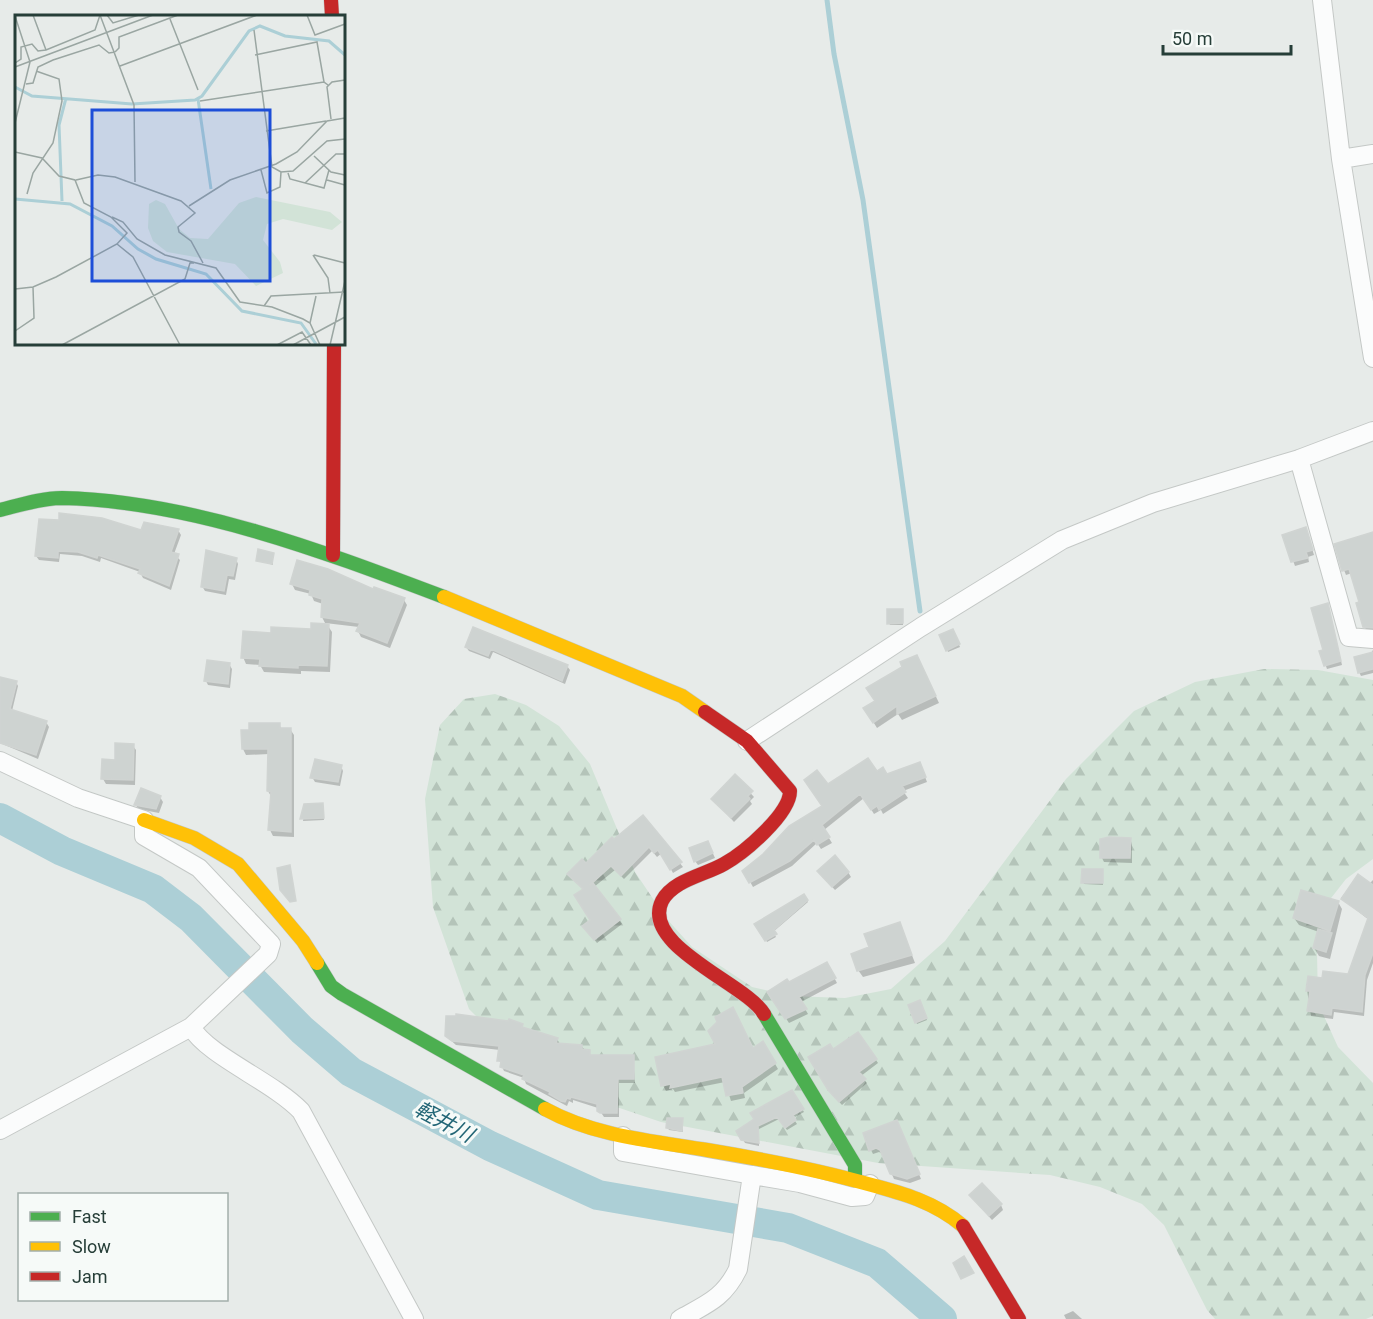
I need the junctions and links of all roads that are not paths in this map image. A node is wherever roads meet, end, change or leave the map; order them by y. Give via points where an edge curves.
1 (331, 0) edge
2 (1322, 0) edge
3 (332, 15) edge
4 (1373, 154) edge
5 (1341, 159) junction
6 (334, 345) edge
7 (1373, 358) edge
8 (1373, 431) edge
9 (1299, 459) junction
10 (0, 510) edge
11 (333, 555) junction
12 (1373, 639) edge
13 (747, 741) junction
14 (0, 761) edge
15 (144, 820) junction
16 (191, 1027) junction
17 (0, 1130) edge
18 (623, 1136) junction
19 (862, 1181) junction
20 (751, 1184) junction
21 (414, 1319) edge
22 (680, 1319) edge
23 (1018, 1319) edge

1 - 3 street
2 - 5 street
4 - 5 street
5 - 7 street
6 - 11 street
8 - 9 street
9 - 12 street via 1349,637
9 - 13 street via 1153,503 1062,540
10 - 11 street via 61,498 161,509
11 - 13 street via 682,696
13 - 19 street via 790,791 790,799 736,857 674,890 663,899 660,910 668,936 678,948 704,970 759,1005
14 - 15 street via 78,798
15 - 16 street via 144,836 199,868 271,944 268,954
15 - 18 street via 194,838 238,864 303,941 331,986 342,994 561,1118
16 - 17 street
16 - 21 street via 203,1042 278,1090 300,1111
18 - 19 street via 795,1164
18 - 20 street via 623,1152
19 - 20 street via 865,1196 852,1197 801,1183
19 - 23 street via 902,1192 951,1213 963,1226
20 - 22 street via 738,1269 726,1291

